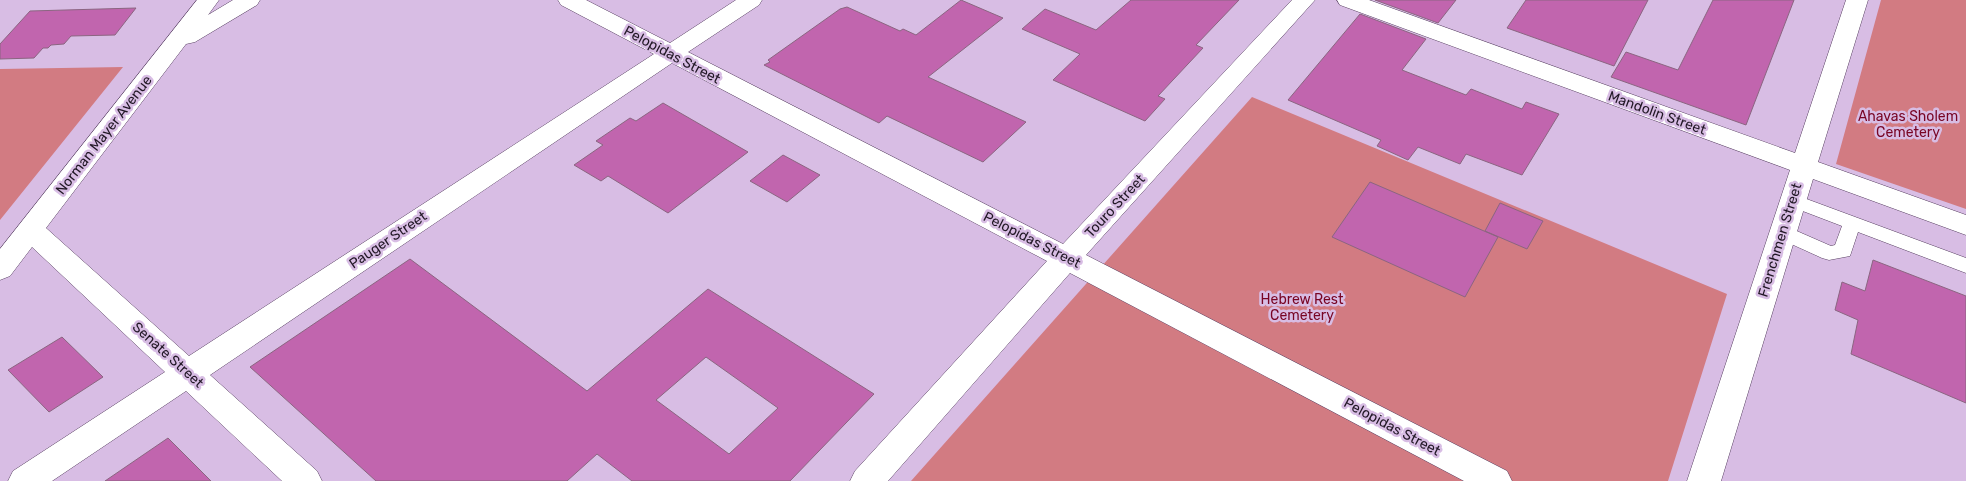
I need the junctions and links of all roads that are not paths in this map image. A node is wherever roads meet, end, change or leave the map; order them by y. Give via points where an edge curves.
1 (208, 0) edge
2 (248, 0) edge
3 (568, 0) edge
4 (751, 0) edge
5 (1304, 0) edge
6 (1348, 0) edge
7 (1857, 0) edge
8 (177, 42) junction
9 (670, 54) junction
10 (1804, 166) junction
11 (1793, 200) junction
12 (1852, 222) junction
13 (1966, 225) edge
14 (30, 230) junction
15 (1783, 232) junction
16 (1067, 258) junction
17 (1966, 266) edge
18 (0, 269) edge
19 (188, 373) junction
20 (25, 481) edge
21 (305, 481) edge
22 (867, 481) edge
23 (1496, 481) edge
24 (1704, 481) edge

1 - 8 street, Norman Mayer Avenue
2 - 8 street
3 - 9 street, Pelopidas Street
4 - 9 street, Pauger Street
5 - 16 street, Touro Street
6 - 10 street, Mandolin Street
7 - 10 street, Frenchmen Street
8 - 14 street, Norman Mayer Avenue
9 - 16 street, Pelopidas Street
9 - 19 street, Pauger Street
10 - 11 street, Frenchmen Street
10 - 13 street, Mandolin Street
11 - 12 lane
11 - 15 street, Frenchmen Street
12 - 15 lane via 1843,251 1829,253
12 - 17 lane
14 - 18 street, Norman Mayer Avenue
14 - 19 street, Senate Street
15 - 24 street, Frenchmen Street
16 - 22 street, Touro Street
16 - 23 street, Pelopidas Street
19 - 20 street, Pauger Street
19 - 21 street, Senate Street

